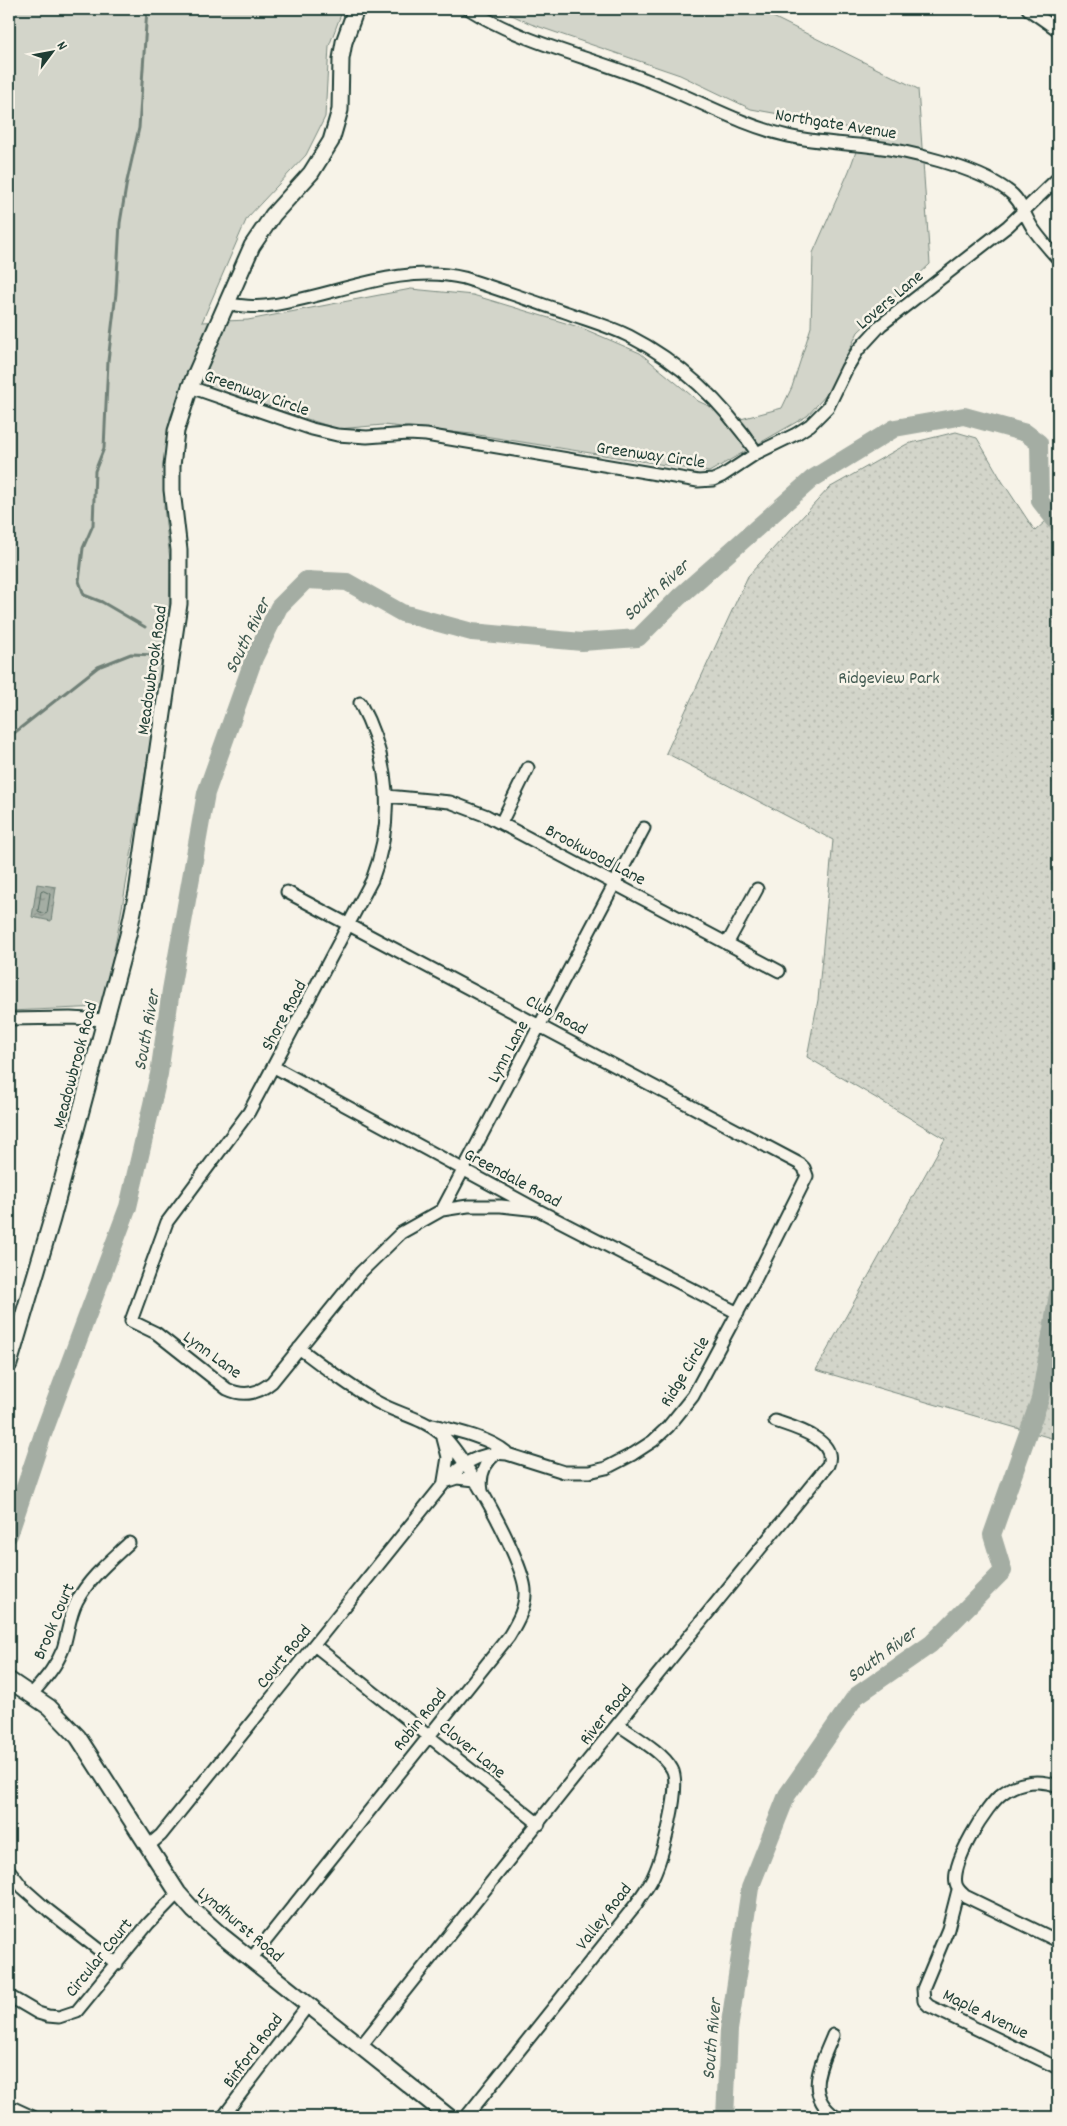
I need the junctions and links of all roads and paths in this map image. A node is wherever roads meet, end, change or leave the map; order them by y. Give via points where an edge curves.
1 (356, 9) edge
2 (469, 9) edge
3 (1028, 9) edge
4 (1058, 30) edge
5 (1058, 178) edge
6 (1024, 210) junction
7 (1058, 259) edge
8 (226, 304) junction
9 (190, 387) junction
10 (757, 452) junction
11 (360, 703) dead end
12 (528, 768) dead end
13 (387, 796) junction
14 (501, 824) junction
15 (644, 828) dead end
16 (615, 884) junction
17 (757, 889) dead end
18 (287, 892) dead end
19 (349, 925) junction
20 (727, 944) junction
21 (779, 971) dead end
22 (9, 1019) edge
23 (106, 1020) junction
24 (540, 1025) junction
25 (274, 1068) junction
26 (463, 1170) junction
27 (806, 1173) joint
28 (442, 1210) junction
29 (538, 1210) junction
30 (738, 1313) junction
31 (131, 1321) joint
32 (299, 1348) junction
33 (9, 1364) edge
34 (775, 1421) dead end
35 (426, 1424) junction
36 (442, 1434) junction
37 (502, 1453) junction
38 (466, 1464) junction
39 (475, 1480) junction
40 (444, 1483) junction
41 (482, 1493) junction
42 (129, 1543) dead end
43 (314, 1645) junction
44 (9, 1680) edge
45 (32, 1694) junction
46 (619, 1725) junction
47 (428, 1735) junction
48 (1058, 1786) edge
49 (539, 1824) junction
50 (147, 1847) junction
51 (9, 1870) edge
52 (958, 1890) junction
53 (178, 1893) junction
54 (1058, 1941) edge
55 (251, 1959) junction
56 (117, 1964) junction
57 (9, 1996) edge
58 (309, 2004) junction
59 (833, 2036) dead end
60 (361, 2046) junction
61 (1058, 2068) edge
62 (9, 2106) edge
63 (33, 2117) edge
64 (223, 2117) edge
65 (449, 2117) edge
66 (466, 2117) edge
67 (836, 2117) edge

1 - 8 street, Meadowbrook Road via 344,42 340,110 331,141 311,173 261,230
2 - 6 street, Northgate Avenue via 512,33 646,79 766,130 817,141 898,151 962,169 1005,189
3 - 4 street
5 - 6 street, Lovers Lane
6 - 7 street, Northgate Avenue via 1035,232
6 - 10 street, Lovers Lane via 881,325 854,356 821,415 796,434
8 - 9 street, Meadowbrook Road
8 - 10 street via 278,304 419,273 442,273 464,278 606,326 650,348 714,398
9 - 10 street, Greenway Circle via 312,430 338,435 426,434 698,481 722,476
9 - 23 street, Meadowbrook Road via 176,431 172,466 180,577 171,672 137,892
11 - 13 street, Shore Road via 381,754
12 - 14 street
13 - 14 street, Brookwood Lane via 450,802 475,810
13 - 19 street, Shore Road via 386,824 378,864
14 - 16 street, Brookwood Lane
15 - 16 street, Lynn Lane
16 - 20 street, Brookwood Lane
16 - 24 street, Lynn Lane
17 - 20 street
18 - 19 street, Club Road
19 - 24 street, Club Road
19 - 25 street, Shore Road
20 - 21 street, Brookwood Lane
22 - 23 street
23 - 33 street, Meadowbrook Road
24 - 26 street, Lynn Lane
24 - 27 street, Club Road via 800,1164
25 - 26 street, Greendale Road
25 - 31 street, Shore Road via 233,1136 167,1222
26 - 28 street, Lynn Lane
26 - 29 street, Greendale Road
27 - 30 street, Ridge Circle via 806,1181
28 - 29 street, Lynn Lane via 468,1206
28 - 32 street, Lynn Lane via 401,1233 382,1251
29 - 30 street, Greendale Road
30 - 37 street, Ridge Circle via 682,1412 653,1441 633,1454 598,1470 573,1473
31 - 32 street, Lynn Lane via 156,1333 227,1389 242,1394 268,1386
32 - 35 street, Ridge Circle via 377,1402
34 - 46 street, River Road via 818,1439 827,1449 828,1465
35 - 36 street, Ridge Circle
35 - 37 street, Ridge Circle via 448,1428 499,1446
36 - 38 street, Ridge Circle
36 - 40 street, Court Road via 448,1457
37 - 38 street via 478,1457
37 - 41 street via 484,1468
38 - 39 street, Robin Road
38 - 40 street, Court Road
39 - 40 street via 463,1478
39 - 41 street, Robin Road
40 - 43 street, Court Road
41 - 47 street, Robin Road via 523,1577 524,1605 509,1636
42 - 45 street, Brook Court via 84,1589 56,1664
43 - 47 street, Clover Lane
43 - 50 street, Court Road via 161,1835
44 - 45 street, Lyndhurst Road
45 - 50 street, Lyndhurst Road via 78,1736
46 - 49 street, River Road
46 - 66 street, Valley Road via 668,1763 675,1774 675,1796 653,1876 637,1903
47 - 49 street, Clover Lane
47 - 55 street, Robin Road
48 - 52 street via 1044,1782 1020,1784 1005,1791 992,1803 962,1854 955,1877
49 - 60 street, River Road
50 - 53 street, Lyndhurst Road
51 - 56 street via 23,1888 49,1911
52 - 54 street
52 - 61 street, Maple Avenue via 948,1929 922,1989 924,2001
53 - 55 street, Lyndhurst Road via 194,1911
53 - 56 street, Circular Court via 152,1919
55 - 58 street, Lyndhurst Road
56 - 57 street, Circular Court via 70,2015 59,2017 38,2013
58 - 60 street, Lyndhurst Road
58 - 64 street, Binford Road
59 - 67 street via 817,2076 817,2086 823,2103
60 - 65 street, Lyndhurst Road
62 - 63 street

